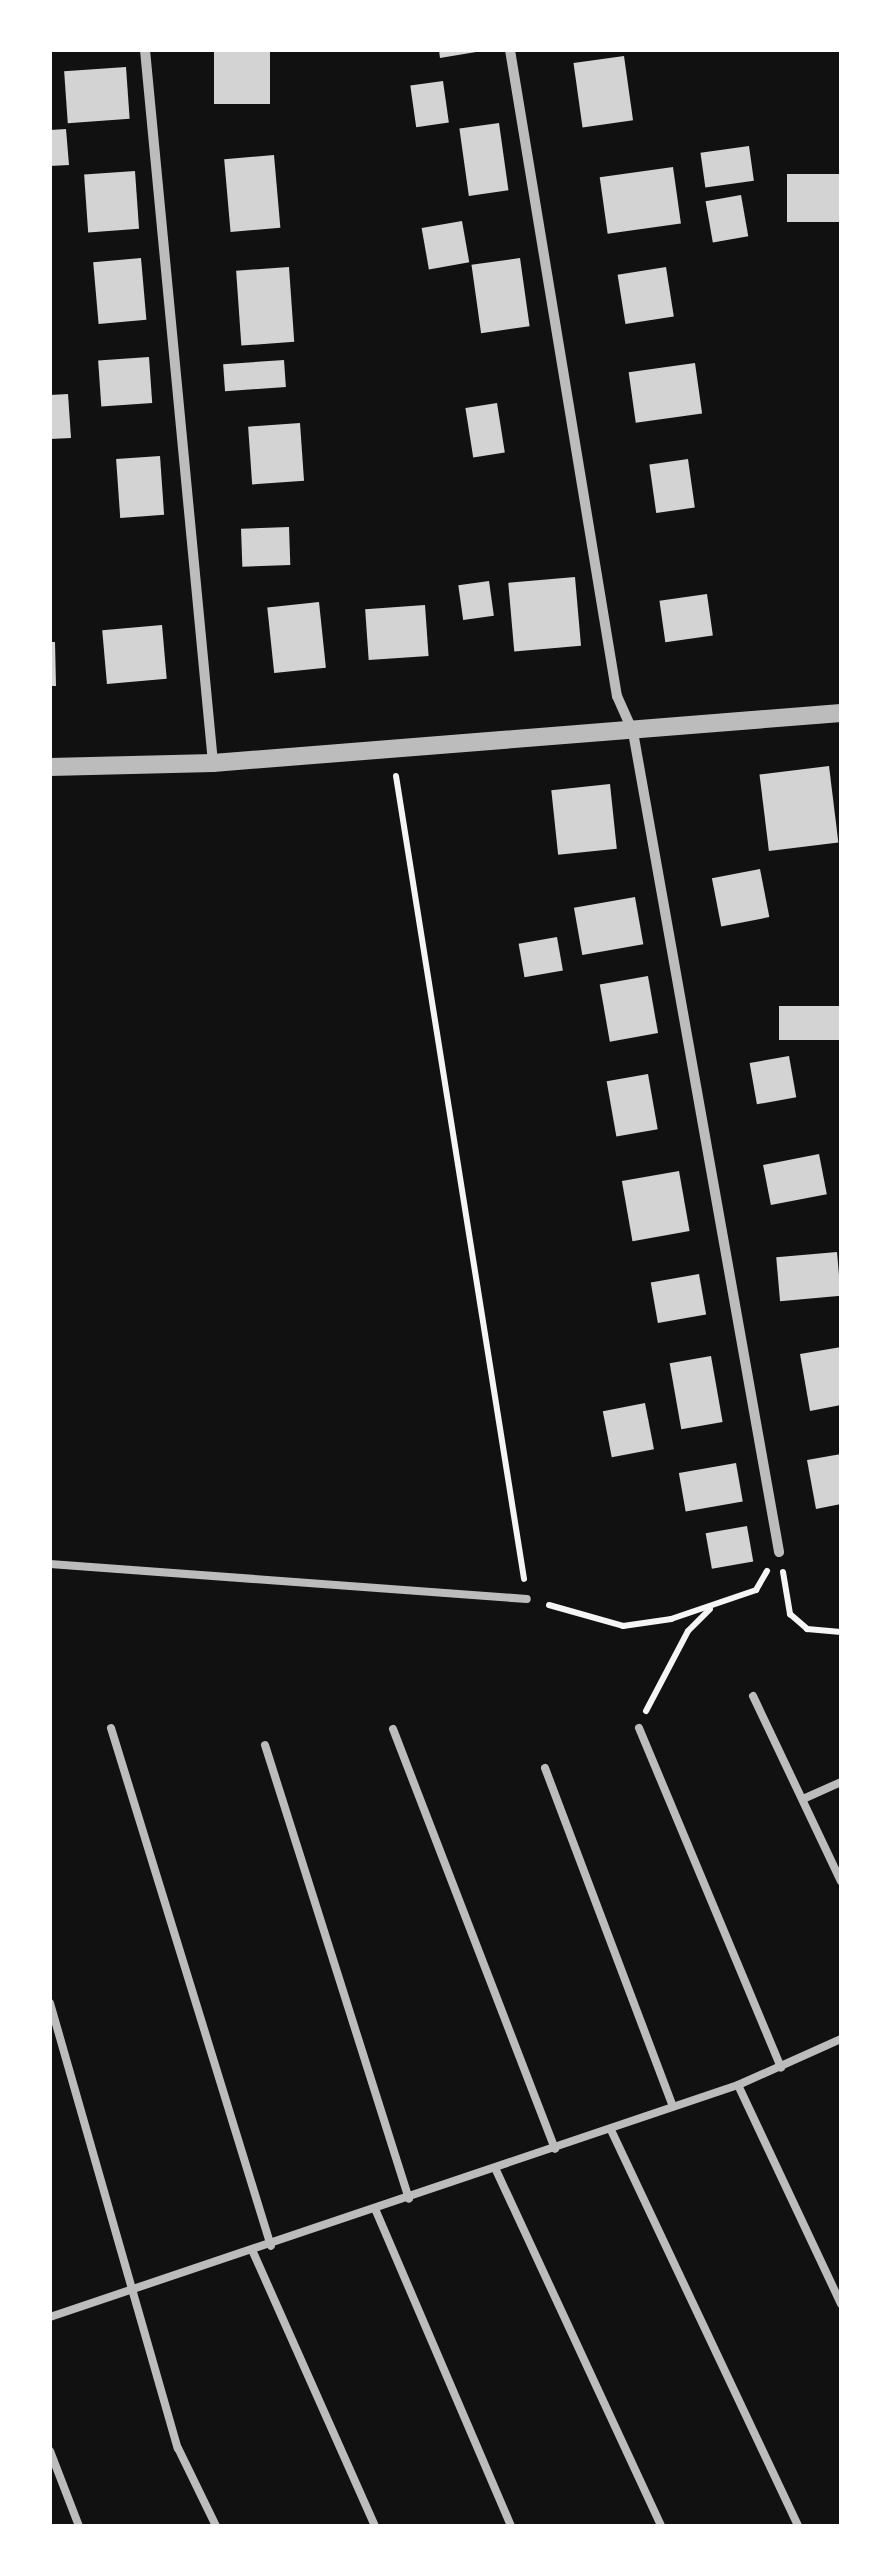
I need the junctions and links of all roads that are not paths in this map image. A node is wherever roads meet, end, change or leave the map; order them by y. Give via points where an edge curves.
1 (145, 50) edge
2 (510, 50) edge
3 (841, 712) edge
4 (633, 732) junction
5 (213, 763) junction
6 (50, 767) edge
7 (779, 1552) road end
8 (50, 1564) edge
9 (527, 1598) road end
10 (753, 1696) dead end
11 (110, 1728) dead end
12 (639, 1728) road end
13 (393, 1730) dead end
14 (265, 1745) dead end
15 (545, 1768) dead end
16 (841, 1782) edge
17 (804, 1799) junction
18 (841, 1881) edge
19 (50, 2004) edge
20 (841, 2039) edge
21 (781, 2067) junction
22 (738, 2085) junction
23 (673, 2106) junction
24 (611, 2130) junction
25 (555, 2149) junction
26 (496, 2170) junction
27 (410, 2199) junction
28 (376, 2211) junction
29 (271, 2246) junction
30 (253, 2252) junction
31 (138, 2289) junction
32 (841, 2304) edge
33 (50, 2317) edge
34 (50, 2450) edge
35 (79, 2526) edge
36 (216, 2526) edge
37 (375, 2526) edge
38 (511, 2526) edge
39 (662, 2526) edge
40 (798, 2526) edge

1 - 5 street
2 - 4 street via 617,696
3 - 4 street
4 - 5 street
4 - 7 street
5 - 6 street
8 - 9 lane
10 - 17 lane
11 - 29 lane
12 - 21 lane
13 - 25 lane
14 - 27 lane
15 - 23 lane
16 - 17 lane
17 - 18 lane
19 - 31 lane
20 - 21 lane
21 - 22 lane
22 - 23 lane
22 - 32 lane
23 - 24 lane
24 - 25 lane
24 - 40 lane
25 - 26 lane
26 - 27 lane
26 - 39 lane
27 - 28 lane
28 - 29 lane
28 - 38 lane
29 - 30 lane
30 - 31 lane
30 - 37 lane
31 - 33 lane
31 - 36 lane via 178,2448
34 - 35 lane

